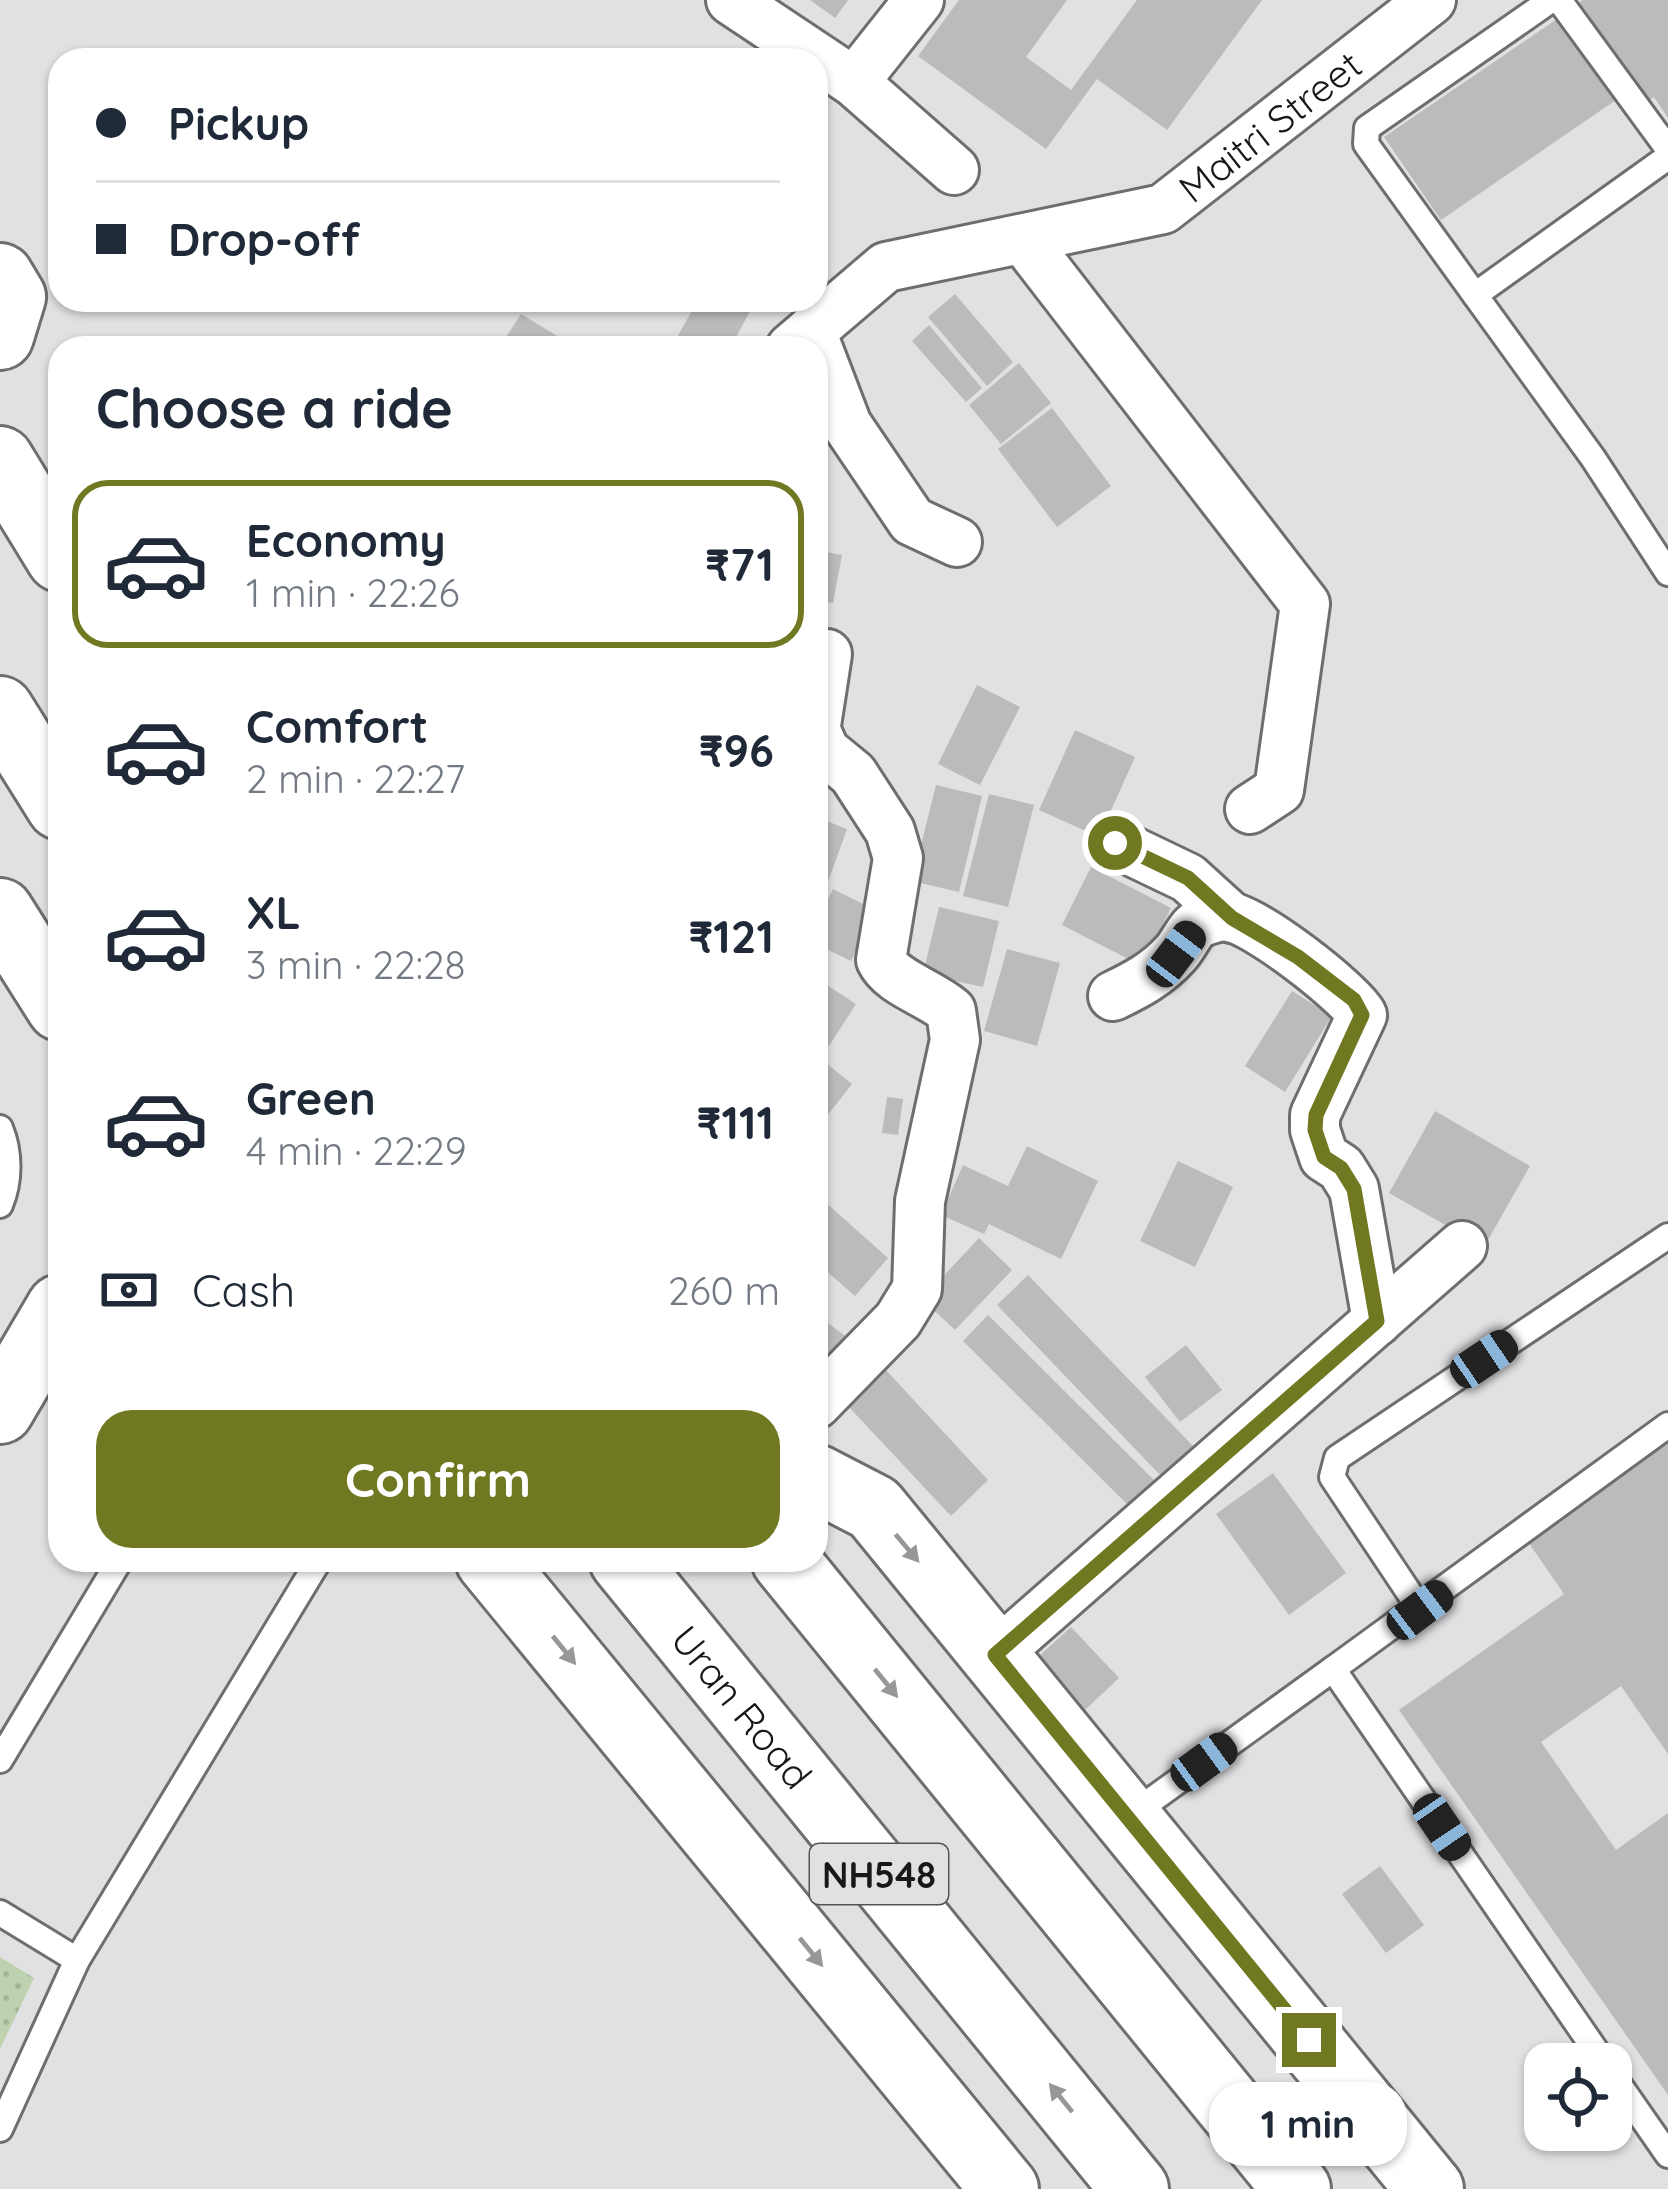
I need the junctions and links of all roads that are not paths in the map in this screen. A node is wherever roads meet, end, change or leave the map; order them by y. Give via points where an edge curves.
1 (731, 0) edge
2 (919, 0) edge
3 (1555, 0) edge
4 (1428, 1) edge
5 (803, 48) edge
6 (828, 65) edge
7 (854, 82) junction
8 (1668, 153) edge
9 (954, 170) dead end
10 (1023, 239) junction
11 (0, 277) edge
12 (1475, 295) junction
13 (0, 336) edge
14 (805, 336) edge
15 (828, 388) edge
16 (0, 460) edge
17 (48, 538) edge
18 (957, 542) dead end
19 (1668, 572) edge
20 (0, 710) edge
21 (828, 753) edge
22 (48, 787) edge
23 (1250, 809) dead end
24 (1115, 843) dead end
25 (0, 912) edge
26 (1232, 918) junction
27 (48, 988) edge
28 (1113, 996) dead end
29 (0, 1127) edge
30 (0, 1204) edge
31 (1668, 1236) edge
32 (1462, 1246) dead end
33 (1377, 1321) junction
34 (48, 1328) edge
35 (828, 1392) edge
36 (0, 1410) edge
37 (1668, 1425) edge
38 (828, 1484) edge
39 (113, 1572) edge
40 (312, 1572) edge
41 (499, 1572) edge
42 (633, 1572) edge
43 (795, 1572) edge
44 (1420, 1610) junction
45 (995, 1655) junction
46 (1334, 1669) junction
47 (0, 1760) edge
48 (1127, 1817) junction
49 (0, 1913) edge
50 (77, 1960) junction
51 (1591, 2043) edge
52 (1632, 2104) edge
53 (0, 2129) edge
54 (1668, 2156) edge
55 (1005, 2189) edge
56 (1135, 2189) edge
57 (1297, 2189) edge
58 (1430, 2189) edge

1 - 5 street
2 - 7 street
3 - 8 lane
3 - 12 lane via 1366,128 1366,144
4 - 10 street, Maitri Street via 1162,209
6 - 7 street
7 - 9 street
8 - 12 lane
10 - 14 street via 886,267
10 - 23 street via 1305,604 1279,790
11 - 13 main road via 12,297
12 - 19 lane
15 - 18 street via 912,521
16 - 17 main road
20 - 22 main road
21 - 35 street via 853,774 898,858 880,960 888,975 951,1011 955,1040 920,1201 916,1288 898,1320
24 - 26 street via 1188,878
25 - 27 main road
26 - 28 street via 1198,924 1145,981
26 - 33 street via 1298,957 1362,1015 1315,1130 1324,1157 1354,1189
29 - 30 lane via 8,1186
31 - 44 lane via 1337,1458 1332,1477
32 - 33 street
33 - 45 street
34 - 36 main road
37 - 44 lane
38 -> 45 main road via 874,1508
39 - 47 lane
40 - 50 lane
41 -> 55 main road
56 -> 42 main road, Uran Road / NH548
43 -> 57 main road, NH548
44 - 46 lane
45 - 48 main road
46 - 48 lane
46 - 51 lane
48 - 58 main road
49 - 50 lane
50 - 53 lane
52 - 54 lane

